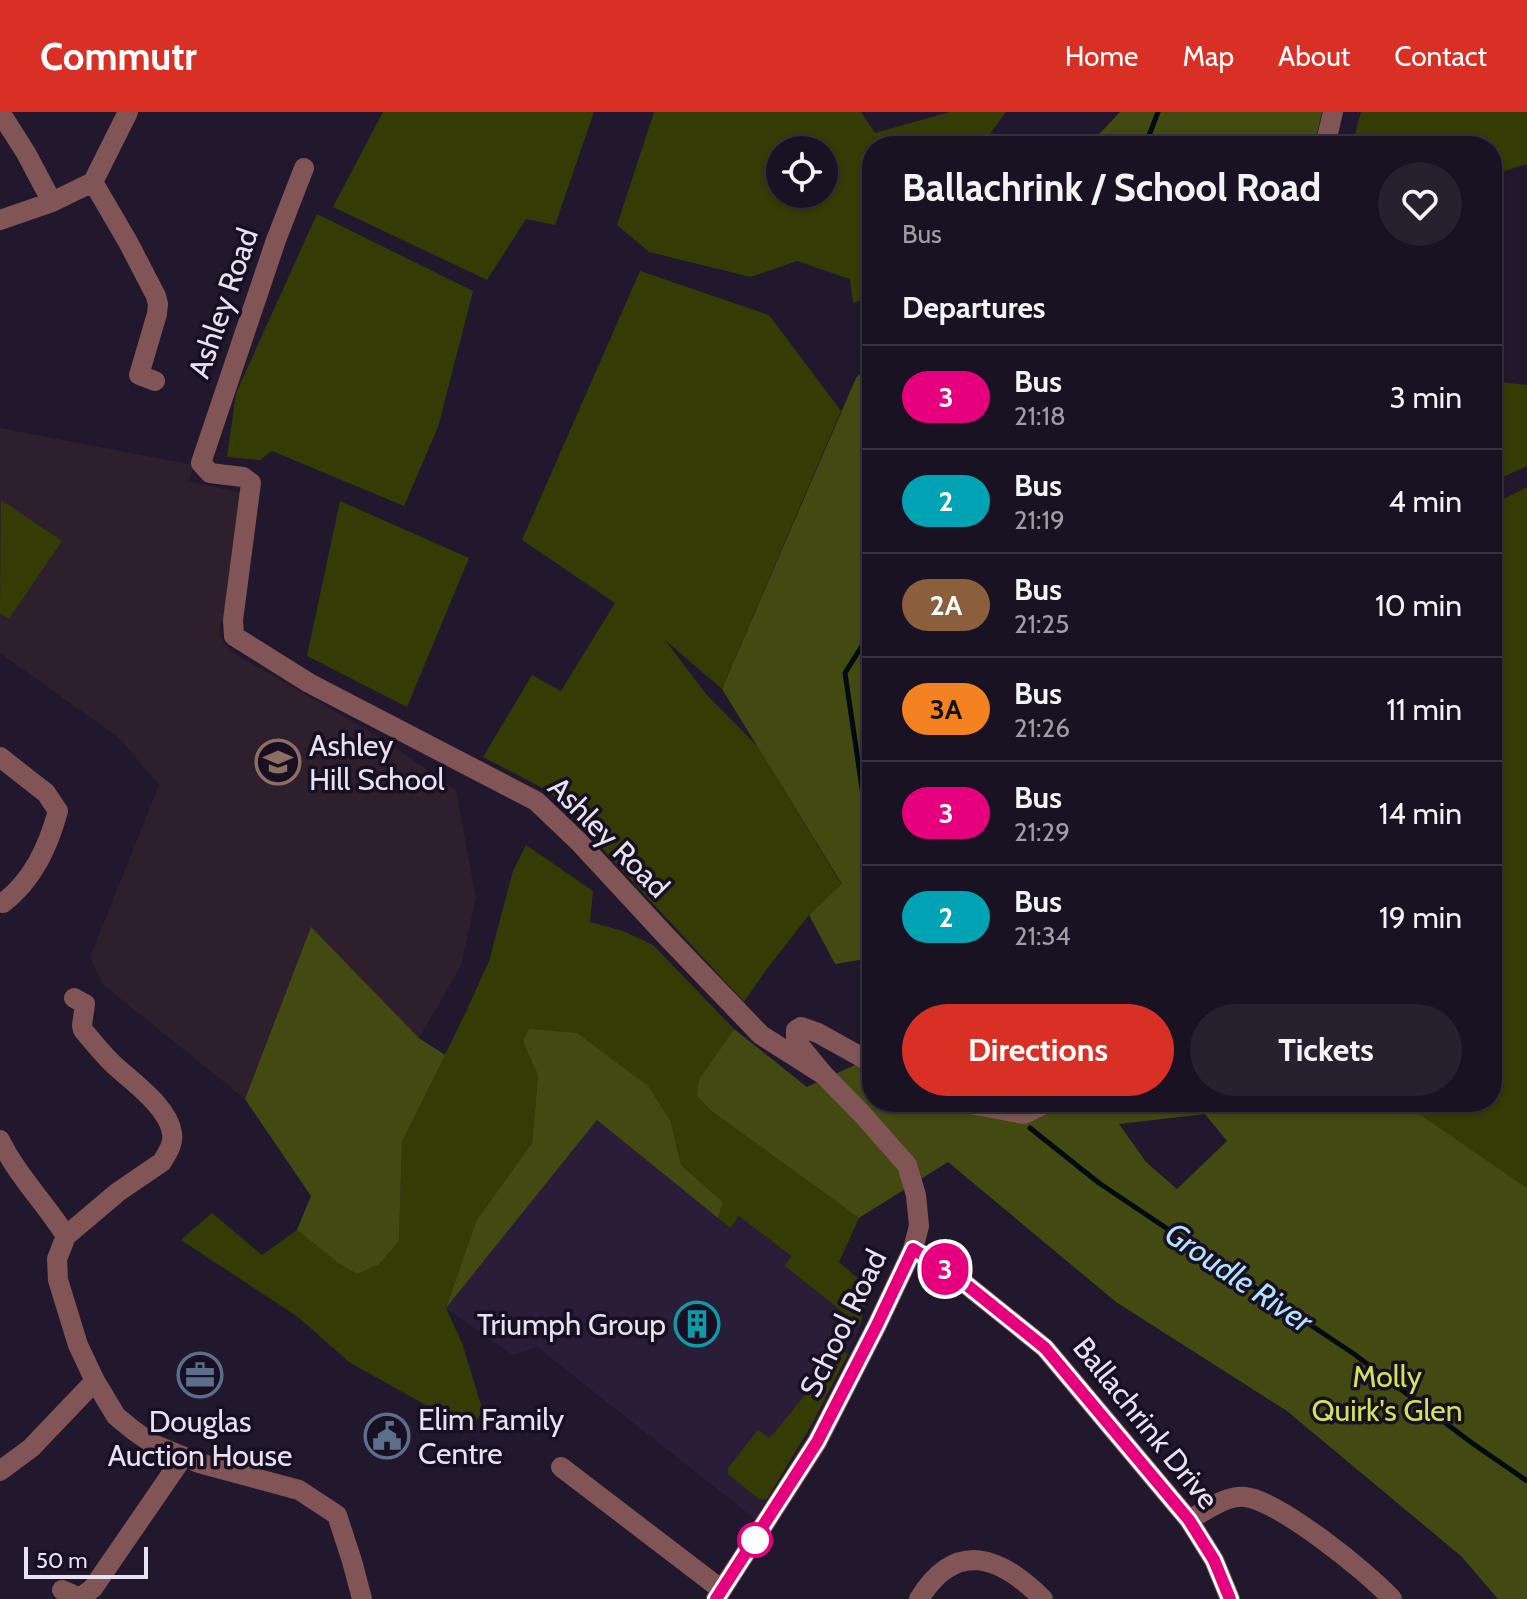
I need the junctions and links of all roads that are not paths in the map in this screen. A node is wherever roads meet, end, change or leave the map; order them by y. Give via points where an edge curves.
1 (0, 112) edge
2 (128, 112) edge
3 (1333, 112) edge
4 (1327, 136) edge
5 (304, 168) dead end
6 (93, 182) junction
7 (52, 202) junction
8 (0, 220) edge
9 (139, 375) dead end
10 (0, 757) edge
11 (3, 903) dead end
12 (86, 998) dead end
13 (862, 1057) edge
14 (824, 1075) junction
15 (0, 1140) edge
16 (66, 1236) junction
17 (913, 1249) junction
18 (92, 1373) junction
19 (183, 1457) junction
20 (561, 1467) dead end
21 (0, 1471) edge
22 (1189, 1520) junction
23 (62, 1590) dead end
24 (719, 1595) edge
25 (362, 1599) edge
26 (919, 1599) edge
27 (1043, 1599) edge
28 (1230, 1599) edge
29 (1392, 1599) edge

1 - 7 street
2 - 6 street
3 - 4 street
5 - 14 street, Ashley Road via 201,463 210,473 251,483 234,636 309,683 536,801 761,1035
6 - 7 street
6 - 9 street via 158,304
7 - 8 street
10 - 11 street via 46,793 58,811 33,872
12 - 16 street via 83,1030 157,1104 173,1139 162,1162
13 - 14 street via 801,1027 796,1038
14 - 17 street, School Road via 907,1165 919,1226
15 - 16 street
16 - 18 street via 57,1259 58,1280
17 - 22 street, Ballachrink Drive via 1045,1348
17 - 24 street, School Road via 817,1442
18 - 19 street via 116,1416 153,1444
18 - 21 street via 31,1448
19 - 23 street via 93,1588 80,1598
19 - 25 street via 299,1490 337,1515
20 - 24 street
22 - 28 street, Ballachrink Drive
22 - 29 street via 1244,1496 1267,1502 1328,1544
26 - 27 street via 947,1567 971,1560 1000,1565

